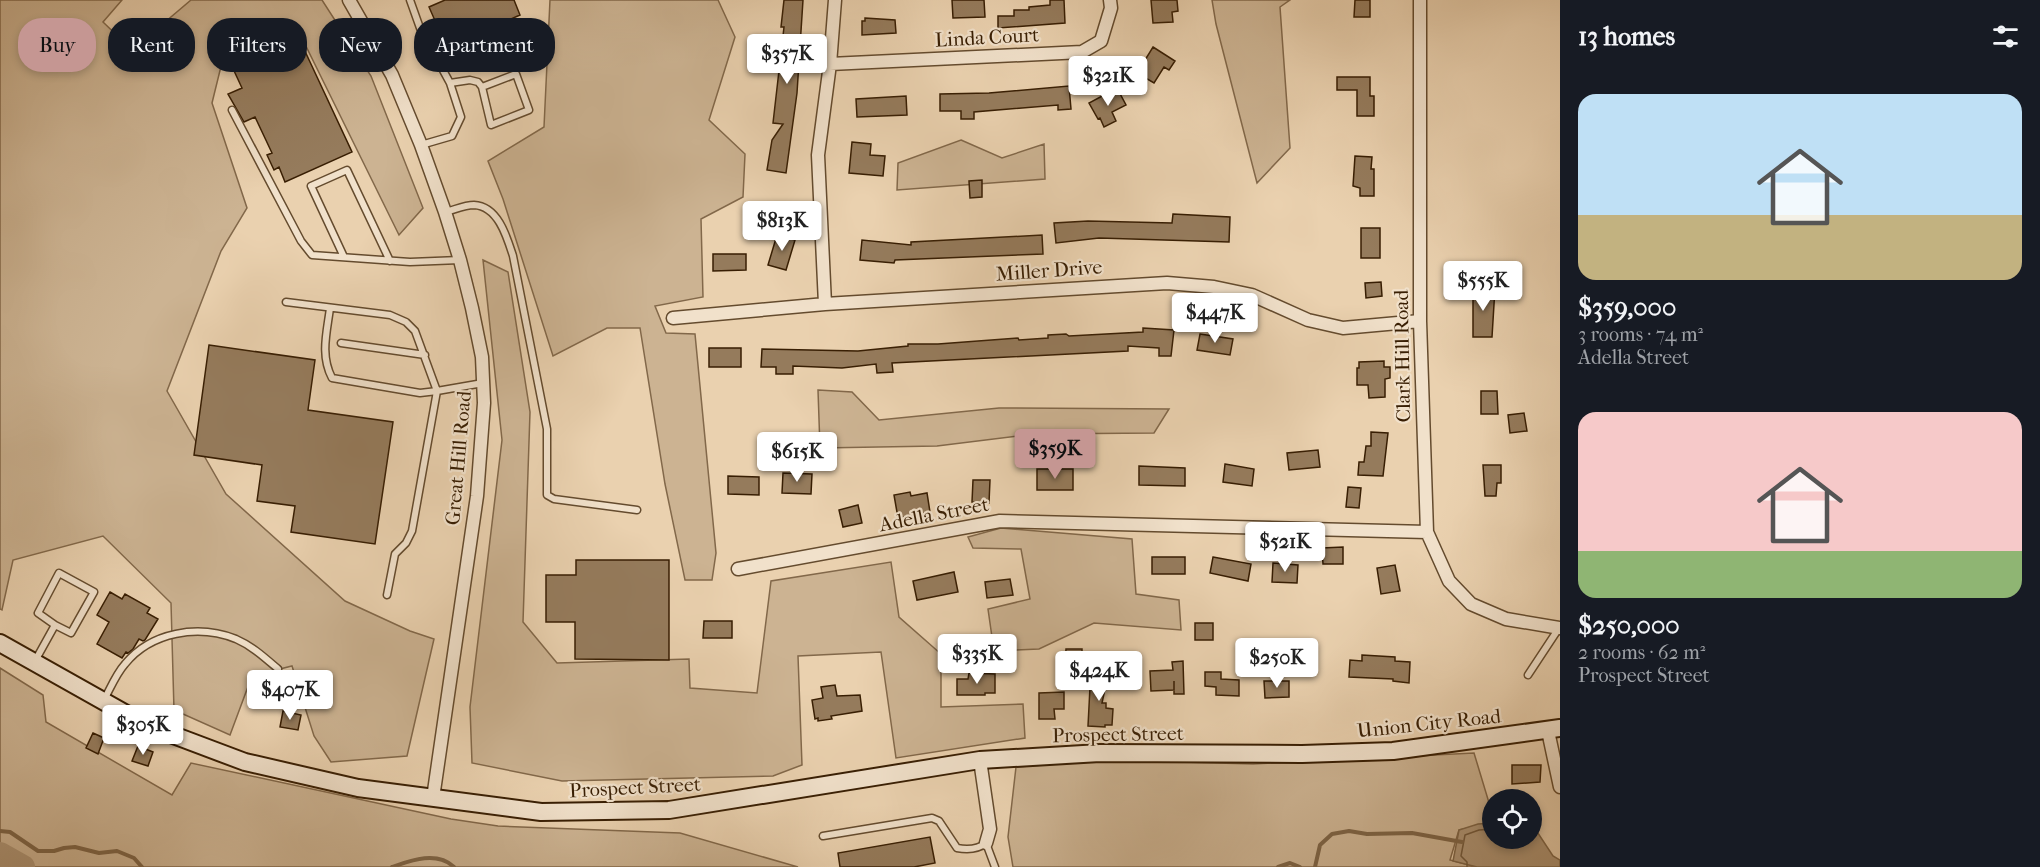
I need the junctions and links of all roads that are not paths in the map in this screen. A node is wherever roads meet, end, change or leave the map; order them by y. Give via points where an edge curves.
1 (349, 0) edge
2 (410, 0) edge
3 (835, 0) edge
4 (1110, 0) edge
5 (1420, 0) edge
6 (830, 64) junction
7 (450, 83) junction
8 (482, 87) junction
9 (232, 110) dead end
10 (422, 145) junction
11 (445, 212) junction
12 (344, 257) junction
13 (460, 260) junction
14 (390, 261) junction
15 (286, 302) dead end
16 (825, 304) junction
17 (330, 308) junction
18 (673, 318) dead end
19 (1420, 321) junction
20 (341, 343) dead end
21 (425, 355) junction
22 (483, 383) junction
23 (437, 391) junction
24 (637, 510) dead end
25 (1427, 532) junction
26 (738, 569) dead end
27 (387, 595) dead end
28 (54, 625) junction
29 (1560, 628) edge
30 (0, 643) edge
31 (34, 662) junction
32 (278, 669) dead end
33 (1528, 675) dead end
34 (103, 701) junction
35 (1554, 730) edge
36 (1302, 754) joint
37 (980, 760) junction
38 (1560, 787) edge
39 (433, 798) junction
40 (823, 836) dead end
41 (986, 843) junction
42 (995, 867) edge

1 - 10 street, Great Hill Road via 392,75
2 - 7 lane via 420,28
3 - 6 street
4 - 6 street, Linda Court via 1101,40 1082,52
5 - 19 street, Clark Hill Road
6 - 16 street via 818,155
7 - 8 lane via 470,80
7 - 10 lane via 461,117 452,136
8 - 8 lane via 491,125 529,110 516,74
9 - 12 lane via 301,241 312,255
10 - 11 street, Great Hill Road
11 - 13 street, Great Hill Road
11 - 24 lane via 470,205 484,207 498,220 507,237 547,429 547,495
12 - 14 lane
12 - 14 lane via 311,186 347,170
13 - 14 lane
13 - 22 street, Great Hill Road via 480,347
15 - 17 lane
16 - 18 street, Miller Drive
16 - 19 street, Miller Drive via 1167,283 1252,295 1308,320 1343,328
17 - 21 lane via 390,315 406,322 415,331
17 - 23 lane via 324,352 332,378 420,393
19 - 25 street, Clark Hill Road
20 - 21 lane
21 - 23 lane
22 - 23 lane
22 - 39 street, Great Hill Road via 484,423 477,496
23 - 27 lane via 412,531 395,554
25 - 26 street, Adella Street via 1000,521
25 - 29 street, Clark Hill Road via 1449,581 1471,603 1506,619
28 - 28 lane via 38,613 59,573 94,592 71,633
28 - 31 lane
29 - 33 lane
30 - 31 main road, Prospect Street
31 - 34 main road, Prospect Street
32 - 34 lane via 257,651 219,633 176,633 137,651 123,666
34 - 39 main road, Prospect Street via 144,724 245,762 358,788
35 - 36 main road, Union City Road via 1393,751
35 - 38 street
36 - 37 main road, Prospect Street via 1100,753
37 - 39 main road, Prospect Street via 669,810 541,812
37 - 41 street via 990,830
40 - 41 lane via 932,818 939,821 957,848 974,849
41 - 42 lane

